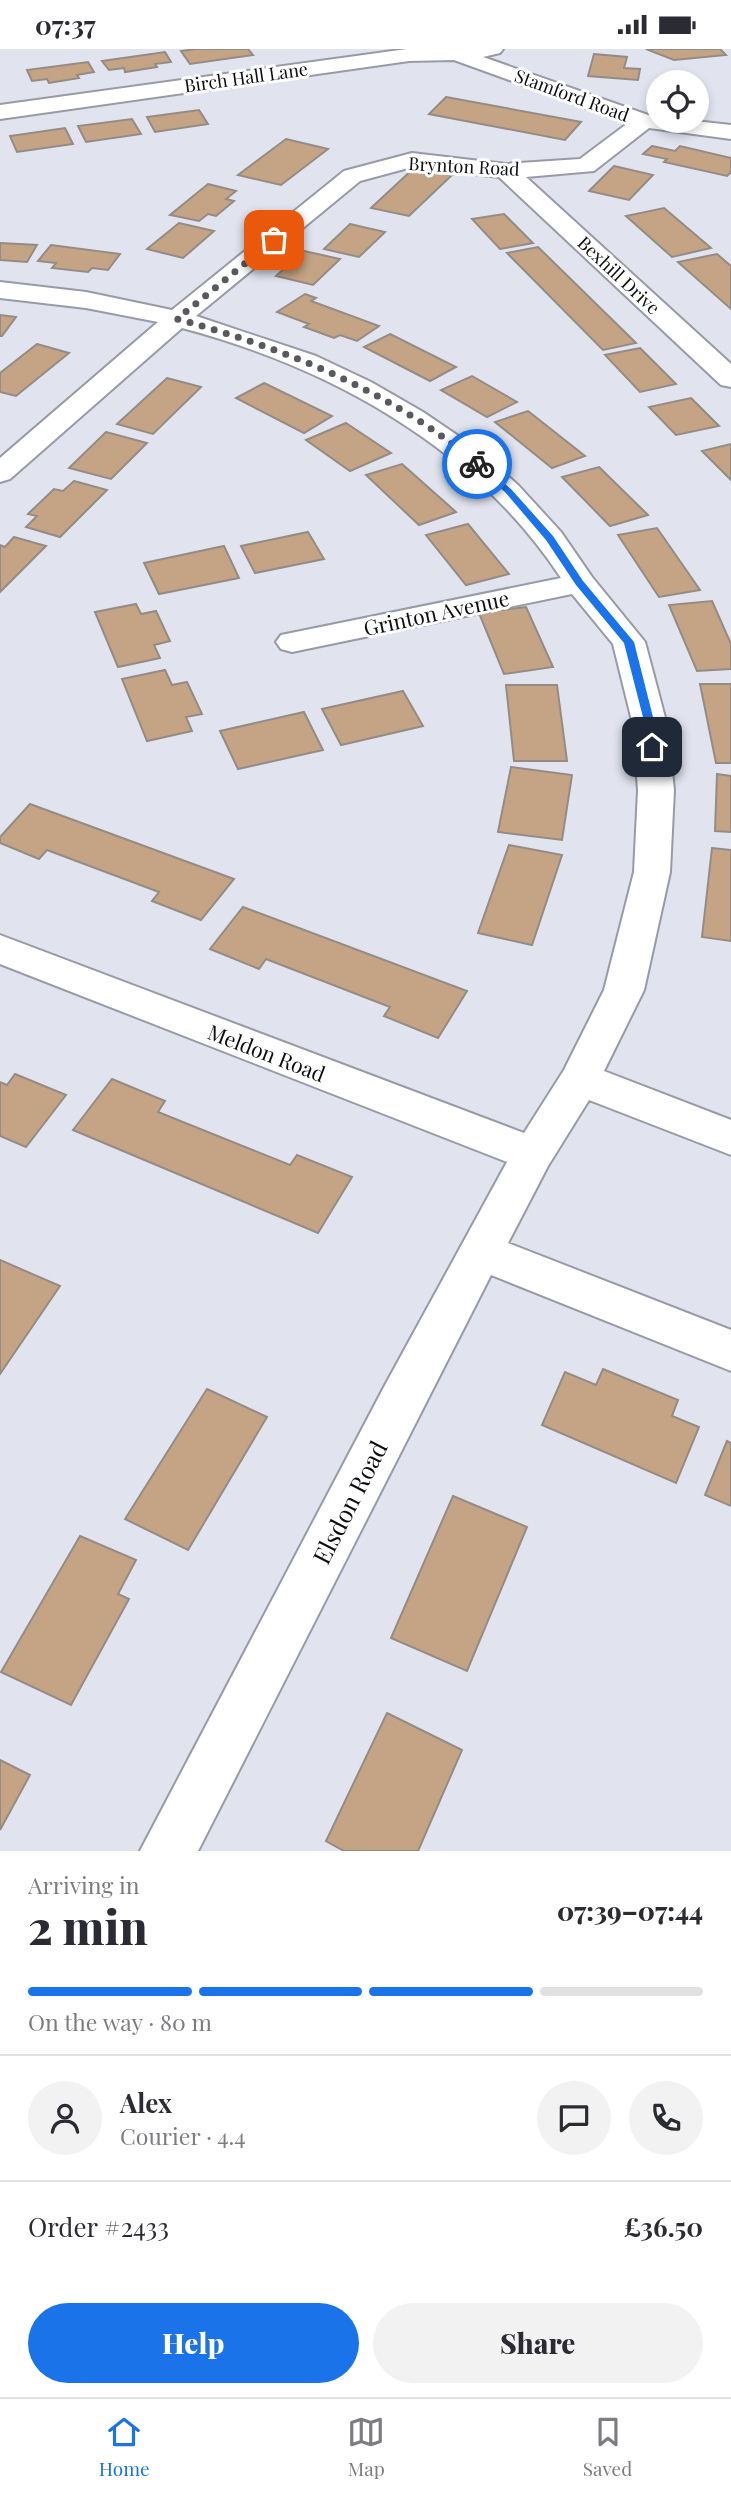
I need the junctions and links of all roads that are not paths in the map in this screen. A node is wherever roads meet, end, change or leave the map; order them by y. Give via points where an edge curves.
1 (493, 49) edge
2 (401, 52) edge
3 (457, 54) junction
4 (0, 112) edge
5 (644, 121) junction
6 (731, 132) edge
7 (506, 171) junction
8 (0, 290) edge
9 (177, 319) junction
10 (731, 379) edge
11 (0, 473) edge
12 (580, 583) junction
13 (292, 642) dead end
14 (0, 949) edge
15 (580, 1079) junction
16 (731, 1138) edge
17 (533, 1154) junction
18 (483, 1252) junction
19 (731, 1351) edge
20 (168, 1851) edge

1 - 3 street, Birch Hall Lane
2 - 3 street, Birch Hall Lane
2 - 4 street, Birch Hall Lane
3 - 5 street, Stamford Road
5 - 6 street, Stamford Road
5 - 7 street, Brynton Road via 586,166
7 - 9 street, Brynton Road via 412,160 352,176
7 - 10 street, Bexhill Drive
8 - 9 street, Elsdon Road via 86,300
9 - 11 street, Brynton Road
9 - 12 street, Elsdon Road via 306,362 413,418 466,454 508,491 550,538
12 - 13 street, Grinton Avenue
12 - 15 street, Elsdon Road via 629,642 650,725 656,790 652,872 624,990
14 - 17 street, Meldon Road
15 - 16 street
15 - 17 street, Elsdon Road
17 - 18 street, Elsdon Road
18 - 19 street
18 - 20 street, Elsdon Road

